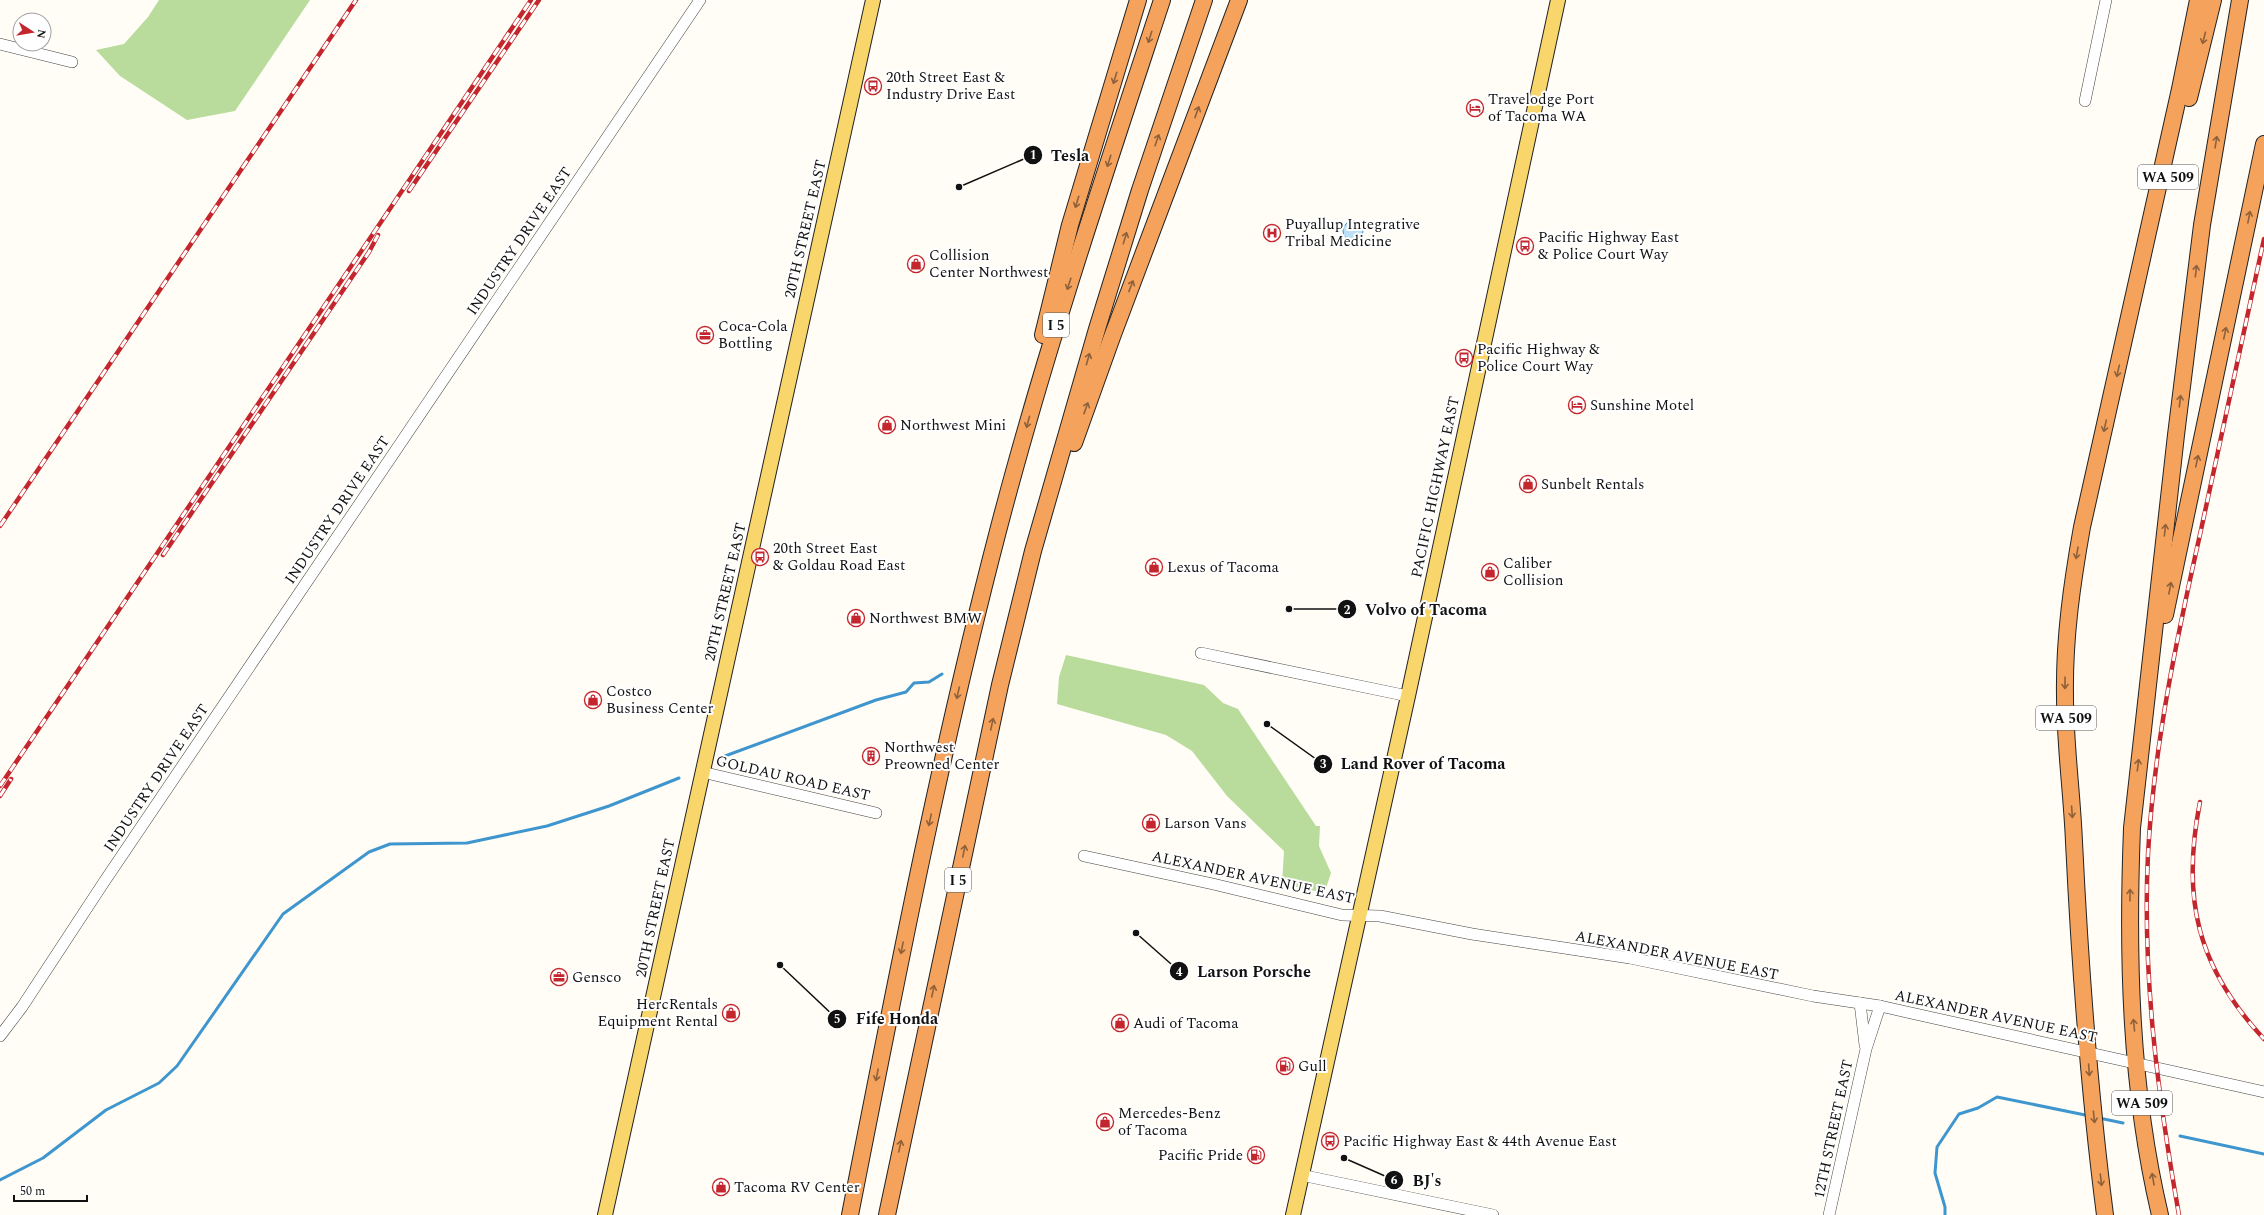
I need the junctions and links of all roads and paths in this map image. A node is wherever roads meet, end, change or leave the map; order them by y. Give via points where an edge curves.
1 (700, 0) edge
2 (873, 0) edge
3 (1138, 0) edge
4 (1162, 0) edge
5 (1204, 0) edge
6 (1239, 0) edge
7 (1558, 0) edge
8 (2106, 0) edge
9 (2198, 0) edge
10 (2214, 0) edge
11 (2240, 0) edge
12 (0, 44) edge
13 (72, 62) dead end
14 (2084, 101) dead end
15 (2264, 144) edge
16 (2122, 353) junction
17 (1036, 394) junction
18 (1027, 577) junction
19 (1201, 653) dead end
20 (1408, 696) junction
21 (2141, 736) junction
22 (702, 772) junction
23 (876, 813) dead end
24 (1084, 856) dead end
25 (1359, 915) junction
26 (1860, 1003) junction
27 (1880, 1006) junction
28 (0, 1036) edge
29 (1866, 1049) junction
30 (2088, 1051) junction
31 (2136, 1064) junction
32 (2264, 1092) edge
33 (1301, 1175) junction
34 (892, 1184) junction
35 (605, 1215) edge
36 (850, 1215) edge
37 (887, 1215) edge
38 (890, 1215) edge
39 (1292, 1215) edge
40 (1493, 1215) edge
41 (1829, 1215) edge
42 (2105, 1215) edge
43 (2160, 1215) edge

1 - 28 street, INDUSTRY DRIVE EAST
2 - 22 main road, 20TH STREET EAST
3 -> 17 highway via 1070,225 1043,335
4 -> 17 highway, I 5
18 -> 5 highway, I 5 via 1099,321
18 -> 6 highway via 1112,337
7 - 20 main road, PACIFIC HIGHWAY EAST
8 - 14 street
9 - 16 highway
10 -> 16 highway, WA 509
21 -> 11 highway, WA 509 via 2202,225
12 - 13 street
21 -> 15 highway via 2170,586
16 -> 30 highway, WA 509 via 2082,527 2071,590 2066,644 2066,724
17 -> 36 highway, I 5 via 966,655 907,923
34 -> 18 highway, I 5 via 1000,685
19 - 20 street
20 - 25 main road, PACIFIC HIGHWAY EAST
31 -> 21 highway, WA 509 via 2129,893
22 - 23 street, GOLDAU ROAD EAST
22 - 35 main road, 20TH STREET EAST
24 - 25 street, ALEXANDER AVENUE EAST via 1342,915
25 - 26 street, ALEXANDER AVENUE EAST via 1380,916 1472,934 1630,958 1728,980
25 - 33 main road, PACIFIC HIGHWAY EAST
26 - 27 street, ALEXANDER AVENUE EAST
26 - 29 street, 12TH STREET EAST
27 - 29 street, 12TH STREET EAST
27 - 30 street, ALEXANDER AVENUE EAST
29 - 41 street, 12TH STREET EAST
30 - 31 street, ALEXANDER AVENUE EAST
30 -> 42 highway, WA 509
31 - 32 street, ALEXANDER AVENUE EAST
43 -> 31 highway, WA 509
33 - 39 main road, PACIFIC HIGHWAY EAST
33 - 40 street
34 - 37 highway, I 5
34 - 38 highway

